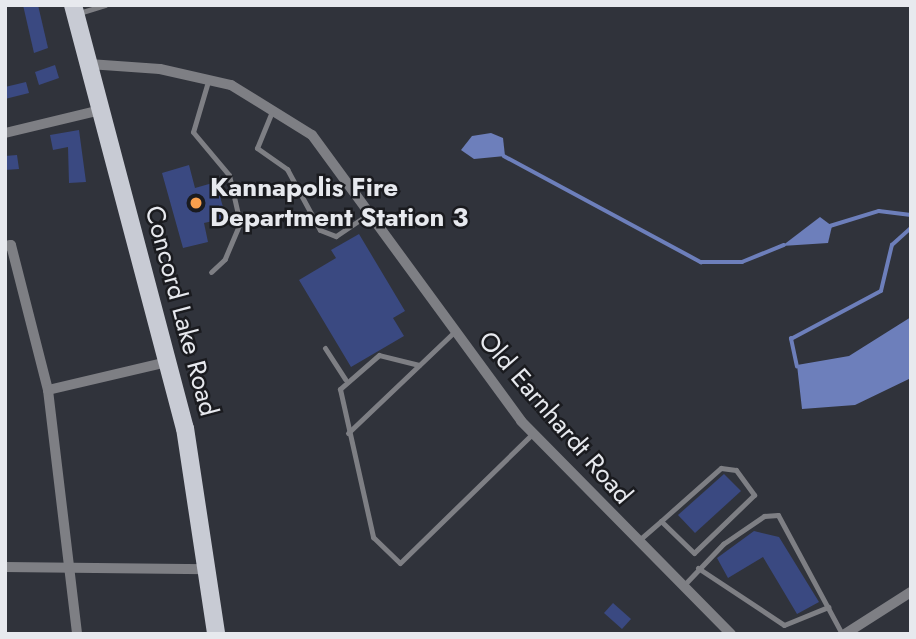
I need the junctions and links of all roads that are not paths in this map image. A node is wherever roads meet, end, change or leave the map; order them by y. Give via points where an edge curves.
1 (106, 5) edge
2 (75, 9) edge
3 (89, 64) junction
4 (209, 78) junction
5 (275, 106) junction
6 (101, 110) junction
7 (5, 133) edge
8 (370, 213) junction
9 (8, 245) edge
10 (211, 272) dead end
11 (453, 333) junction
12 (325, 348) dead end
13 (167, 362) junction
14 (419, 365) junction
15 (345, 379) junction
16 (48, 390) junction
17 (348, 433) junction
18 (533, 433) junction
19 (660, 521) junction
20 (636, 542) junction
21 (5, 567) edge
22 (72, 568) junction
23 (698, 568) junction
24 (210, 569) junction
25 (682, 587) junction
26 (911, 592) edge
27 (828, 607) junction
28 (77, 634) edge
29 (216, 634) edge
30 (731, 634) edge
31 (843, 634) edge

1 - 2 lane
2 - 3 main road, Concord Lake Road
3 - 4 street, Old Earnhardt Road
3 - 6 main road, Concord Lake Road
4 - 5 street, Old Earnhardt Road
4 - 10 lane via 193,132 229,175 240,223 225,258
5 - 8 street, Old Earnhardt Road via 332,157
5 - 8 lane via 257,148 286,169 320,230 336,236
6 - 7 street
6 - 13 main road, Concord Lake Road
8 - 11 street, Old Earnhardt Road
9 - 16 street
11 - 14 lane
11 - 18 street, Old Earnhardt Road
12 - 15 lane
13 - 16 street
13 - 24 main road, Concord Lake Road
14 - 15 lane via 379,355
14 - 17 lane
15 - 17 lane via 340,405
16 - 22 street
17 - 18 lane via 373,537 400,563
18 - 20 street, Old Earnhardt Road
19 - 19 lane via 728,466 754,495 694,553
19 - 20 lane
20 - 25 street, Old Earnhardt Road
21 - 22 street
22 - 24 street
22 - 28 street
23 - 25 lane
23 - 27 lane via 784,625
23 - 27 lane via 764,516 778,515
24 - 29 main road, Concord Lake Road
25 - 30 street, Old Earnhardt Road
26 - 31 street
27 - 31 lane

